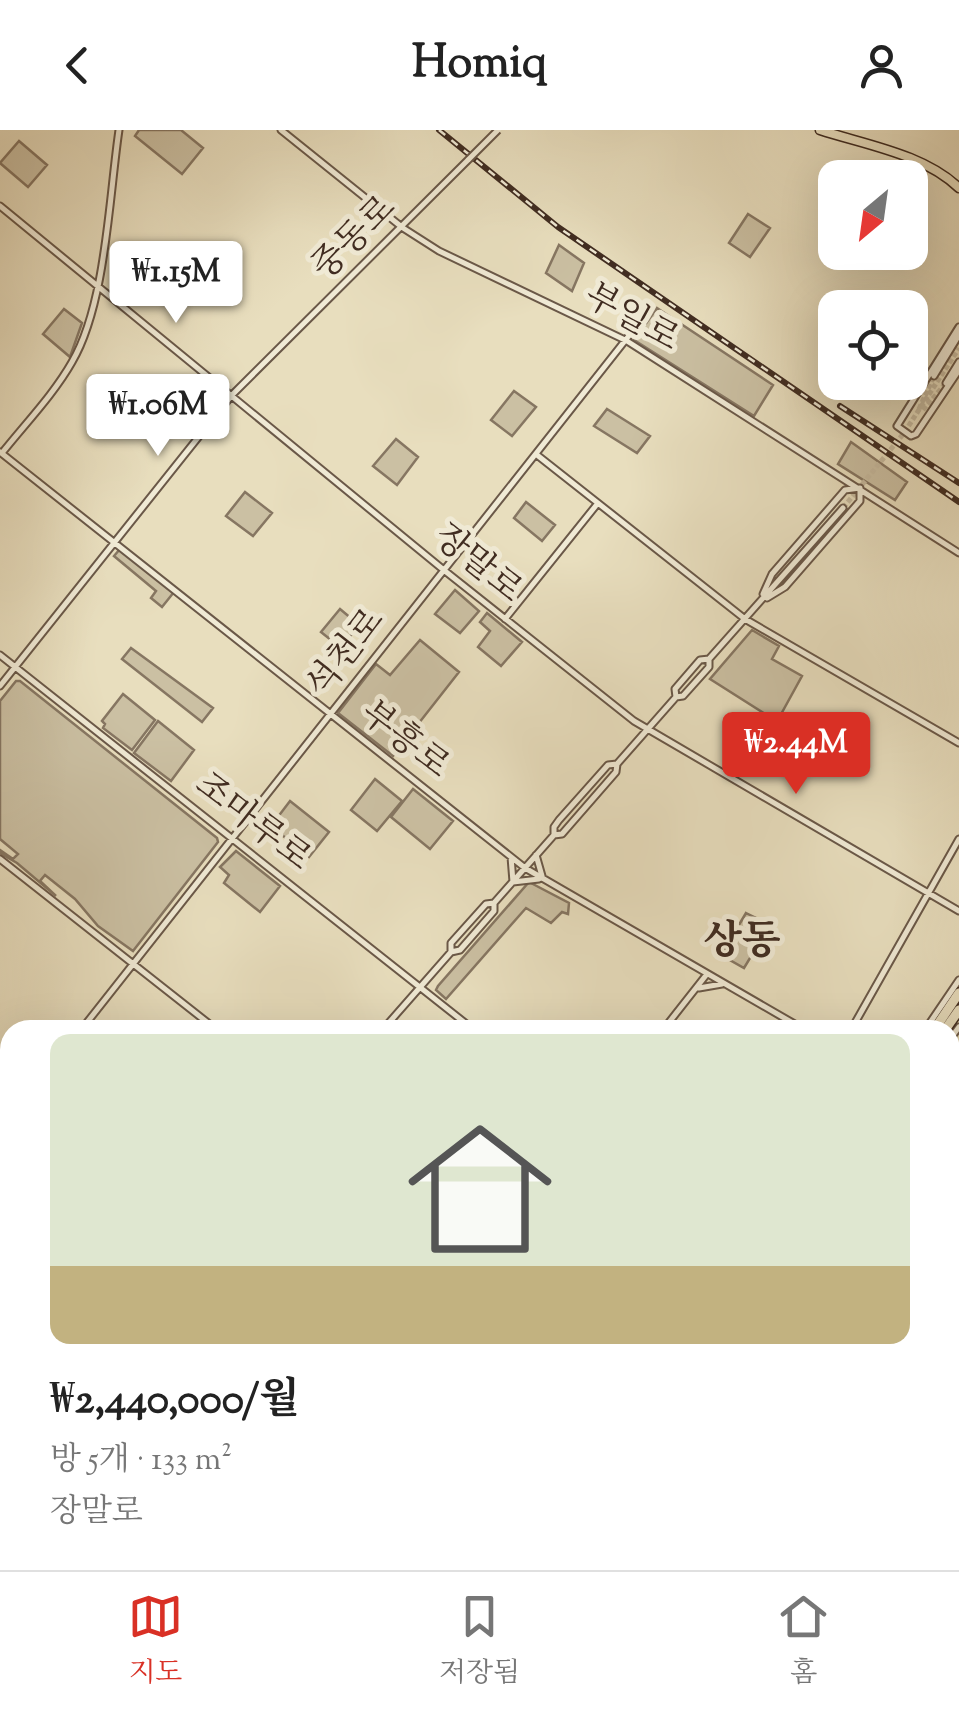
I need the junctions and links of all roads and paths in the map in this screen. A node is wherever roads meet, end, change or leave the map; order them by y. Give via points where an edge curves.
1 (119, 130) edge
2 (282, 130) edge
3 (498, 130) edge
4 (820, 130) edge
5 (959, 188) edge
6 (0, 206) edge
7 (403, 228) junction
8 (98, 286) junction
9 (650, 309) dead end
10 (959, 328) edge
11 (959, 335) edge
12 (627, 341) junction
13 (959, 362) edge
14 (959, 370) edge
15 (931, 376) junction
16 (946, 386) junction
17 (232, 395) junction
18 (1, 452) edge
19 (537, 454) junction
20 (860, 488) junction
21 (838, 498) junction
22 (598, 503) junction
23 (843, 508) tunnel mouth
24 (850, 512) junction
25 (114, 542) junction
26 (959, 554) edge
27 (445, 571) junction
28 (760, 602) junction
29 (745, 618) junction
30 (506, 620) junction
31 (0, 655) edge
32 (709, 659) junction
33 (15, 667) junction
34 (0, 686) edge
35 (676, 697) junction
36 (330, 715) junction
37 (647, 730) junction
38 (959, 742) edge
39 (232, 838) junction
40 (959, 839) edge
41 (536, 855) junction
42 (511, 856) junction
43 (0, 859) edge
44 (525, 868) junction
45 (542, 878) junction
46 (512, 882) junction
47 (927, 894) junction
48 (959, 911) edge
49 (133, 964) junction
50 (693, 966) junction
51 (707, 974) junction
52 (959, 980) edge
53 (725, 984) junction
54 (420, 988) junction
55 (696, 989) junction
56 (959, 993) edge
57 (89, 1020) edge
58 (203, 1020) edge
59 (393, 1020) edge
60 (461, 1020) edge
61 (671, 1020) edge
62 (788, 1020) edge
63 (857, 1020) edge
64 (932, 1020) edge
65 (941, 1020) edge

1 - 8 street
2 - 7 street, 부일로
3 - 7 street, 중동로, bridge
4 - 5 main road via 925,166
6 - 8 street, 장말로
7 - 12 street, 부일로
7 - 17 street, 중동로
8 - 17 street, 장말로
8 - 18 street via 72,362
9 - 12 street, 석천로
10 - 15 street
11 - 15 street
12 - 19 street, 석천로
12 - 20 street, 부일로
13 - 16 street
14 - 16 street
15 - 16 street
15 - 16 street via 900,429 916,434
17 - 25 street, 중동로
17 - 27 street, 장말로
18 - 25 street, 부흥로
19 - 22 street
19 - 27 street, 석천로
20 - 21 street
20 - 24 street
20 - 26 street, 부일로
21 - 24 street via 850,500
21 - 28 street via 772,574
22 - 29 street
22 - 30 street
23 - 28 street
24 - 28 street via 786,587
25 - 33 street, 중동로
25 - 36 street, 부흥로
27 - 30 street, 장말로
27 - 36 street, 석천로
28 - 29 street
29 - 32 street
29 - 38 street
30 - 37 street, 장말로
31 - 33 street, 조마루로
32 - 35 street via 709,667
32 - 35 street via 700,660 675,689
33 - 34 street, 중동로
33 - 39 street, 조마루로
35 - 37 street
36 - 39 street, 석천로
36 - 42 street, 부흥로
37 - 41 street via 617,764 608,765
37 - 47 street, 장말로
39 - 49 street, 석천로
39 - 54 street, 조마루로
40 - 47 street
41 - 42 street
41 - 44 street
41 - 45 street
42 - 44 street, 부흥로
42 - 46 street
43 - 49 street
44 - 45 street, 부흥로
44 - 46 street
45 - 46 street
45 - 50 street, 부흥로
46 - 54 street via 494,911
47 - 48 street, 장말로
47 - 63 street
49 - 57 street, 석천로
49 - 58 street
50 - 51 street, 부흥로
50 - 55 street
51 - 53 street, 부흥로
51 - 55 street
52 - 64 street
53 - 55 street
53 - 62 street, 부흥로
54 - 59 street
54 - 60 street, 조마루로
55 - 61 street
56 - 65 highway

